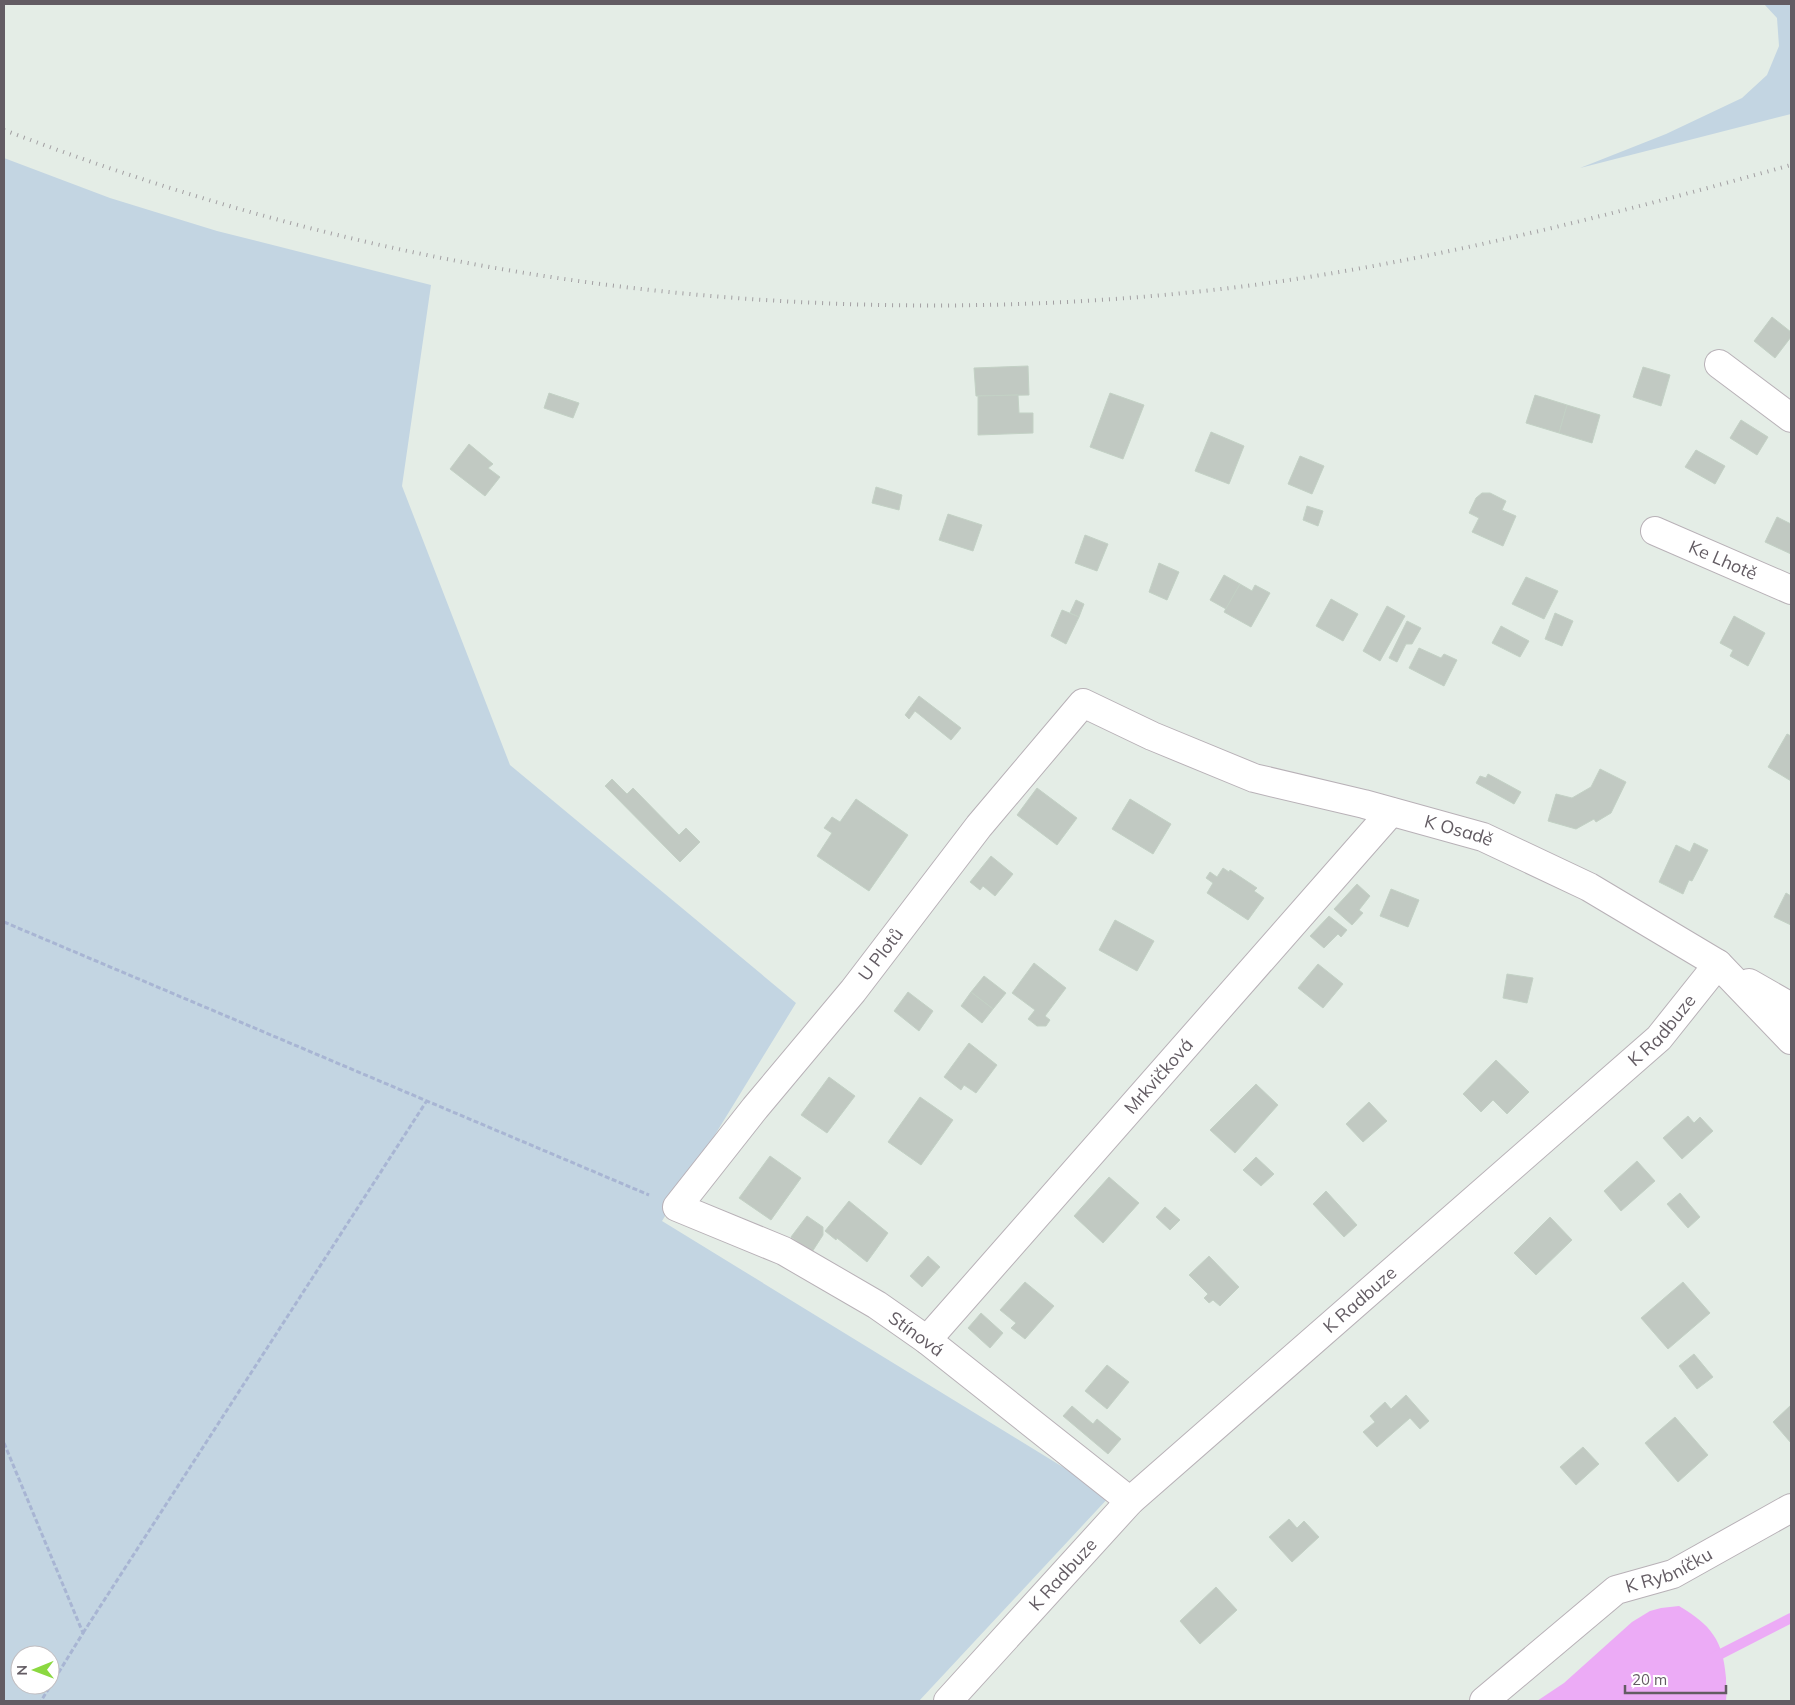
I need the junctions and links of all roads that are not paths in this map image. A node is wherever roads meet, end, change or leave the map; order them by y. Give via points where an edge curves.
1 (1718, 364) dead end
2 (1791, 418) edge
3 (1654, 531) dead end
4 (1791, 590) edge
5 (1083, 703) joint
6 (1391, 812) junction
7 (1718, 964) junction
8 (1791, 1007) edge
9 (1791, 1040) edge
10 (677, 1207) joint
11 (927, 1340) junction
12 (1130, 1501) junction
13 (1791, 1508) edge
14 (948, 1701) edge
15 (1484, 1701) edge

1 - 2 street
3 - 4 street, Ke Lhotě
5 - 6 street, K Osadě via 1152,736 1254,778
5 - 10 street, U Plotů via 978,826 853,991
6 - 7 street, K Osadě via 1483,838 1589,887
6 - 11 street, Mrkvičková
7 - 8 street
7 - 9 street, K Osadě
7 - 12 street, K Radbuze via 1660,1038
10 - 11 street, Stínová via 784,1251 877,1305
11 - 12 street, Stínová
12 - 14 street, K Radbuze
13 - 15 street, K Rybníčku via 1673,1574 1616,1590

